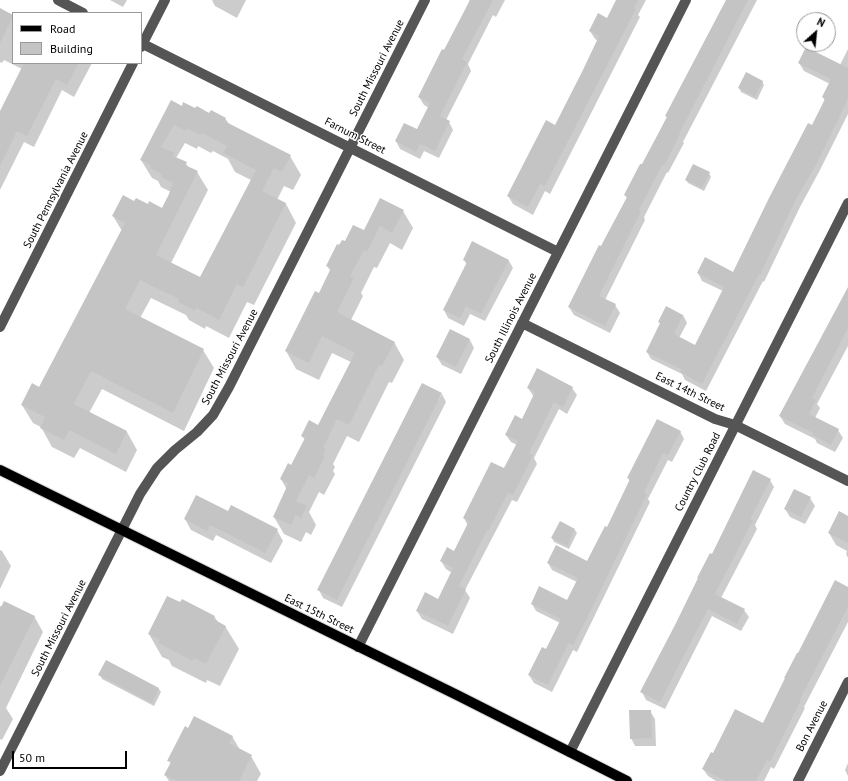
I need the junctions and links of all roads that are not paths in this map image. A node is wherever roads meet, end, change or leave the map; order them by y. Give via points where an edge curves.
1 (58, 0) edge
2 (164, 0) edge
3 (425, 0) edge
4 (686, 0) edge
5 (81, 12) edge
6 (142, 44) edge
7 (132, 64) edge
8 (350, 147) junction
9 (848, 203) edge
10 (558, 252) junction
11 (522, 323) junction
12 (0, 327) edge
13 (735, 425) junction
14 (0, 470) edge
15 (848, 482) edge
16 (122, 531) junction
17 (358, 647) junction
18 (848, 682) edge
19 (570, 752) junction
20 (0, 771) edge
21 (627, 781) edge
22 (798, 781) edge

1 - 5 street
2 - 6 street
3 - 8 street, South Missouri Avenue
4 - 10 street, South Illinois Avenue
6 - 8 street, Farnum Street
7 - 12 street, South Pennsylvania Avenue
8 - 10 street, Farnum Street
8 - 16 street, South Missouri Avenue via 213,415 157,468 140,494
9 - 13 street, Country Club Road
10 - 11 street, South Illinois Avenue
11 - 13 street, East 14th Street via 715,419
11 - 17 street, South Illinois Avenue
13 - 15 street, East 14th Street
13 - 19 street, Country Club Road
14 - 16 main road, East 15th Street
16 - 17 main road, East 15th Street
16 - 20 street, South Missouri Avenue
17 - 19 main road, East 15th Street
18 - 22 street, Bon Avenue
19 - 21 main road, East 15th Street

